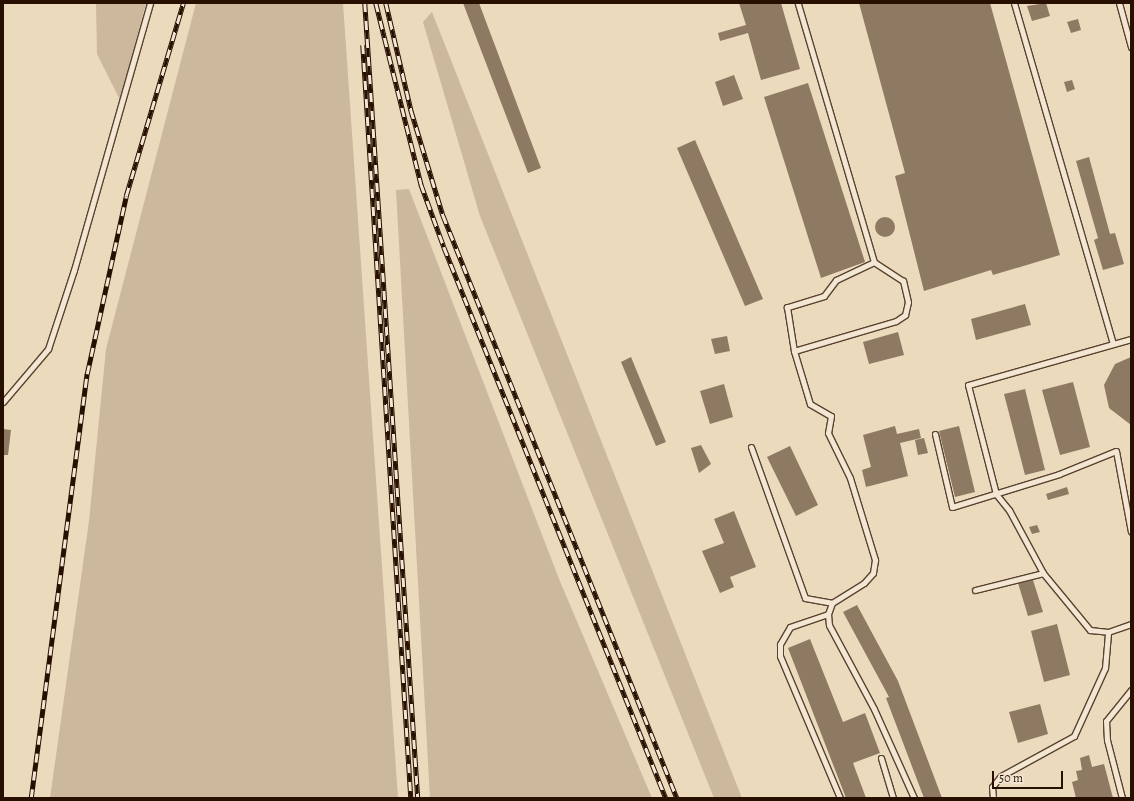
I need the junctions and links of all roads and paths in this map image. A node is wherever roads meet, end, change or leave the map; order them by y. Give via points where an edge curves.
1 (150, 3) edge
2 (798, 3) edge
3 (1014, 3) edge
4 (1119, 3) edge
5 (1131, 47) edge
6 (874, 262) junction
7 (1131, 339) edge
8 (1114, 343) junction
9 (794, 351) junction
10 (3, 402) edge
11 (935, 434) dead end
12 (751, 447) dead end
13 (996, 494) junction
14 (1131, 532) edge
15 (1043, 573) junction
16 (975, 590) dead end
17 (832, 602) junction
18 (828, 614) junction
19 (1131, 624) edge
20 (1108, 632) junction
21 (1131, 690) edge
22 (881, 758) dead end
23 (840, 798) edge
24 (893, 798) edge
25 (914, 798) edge
26 (993, 798) edge
27 (1122, 798) edge

1 - 10 lane via 74,270 48,348
2 - 6 lane
3 - 8 lane
4 - 5 lane
6 - 9 lane via 836,280 824,296 787,307
6 - 9 lane via 903,281 908,302 904,315
7 - 8 lane
8 - 13 lane via 968,384
9 - 17 lane via 810,404 831,416 828,433 850,478 875,560 873,573 864,583
11 - 13 lane via 952,506
12 - 17 lane via 805,598
13 - 14 lane via 1116,451
13 - 15 lane via 1010,510
15 - 16 lane
15 - 20 lane via 1090,630
17 - 18 lane
18 - 23 lane via 790,627 780,644 780,656
18 - 25 lane via 829,625 874,709
19 - 20 lane
20 - 26 lane via 1105,668 1074,736 1001,776 992,788
21 - 27 lane via 1120,699 1106,721 1107,740
22 - 24 lane

